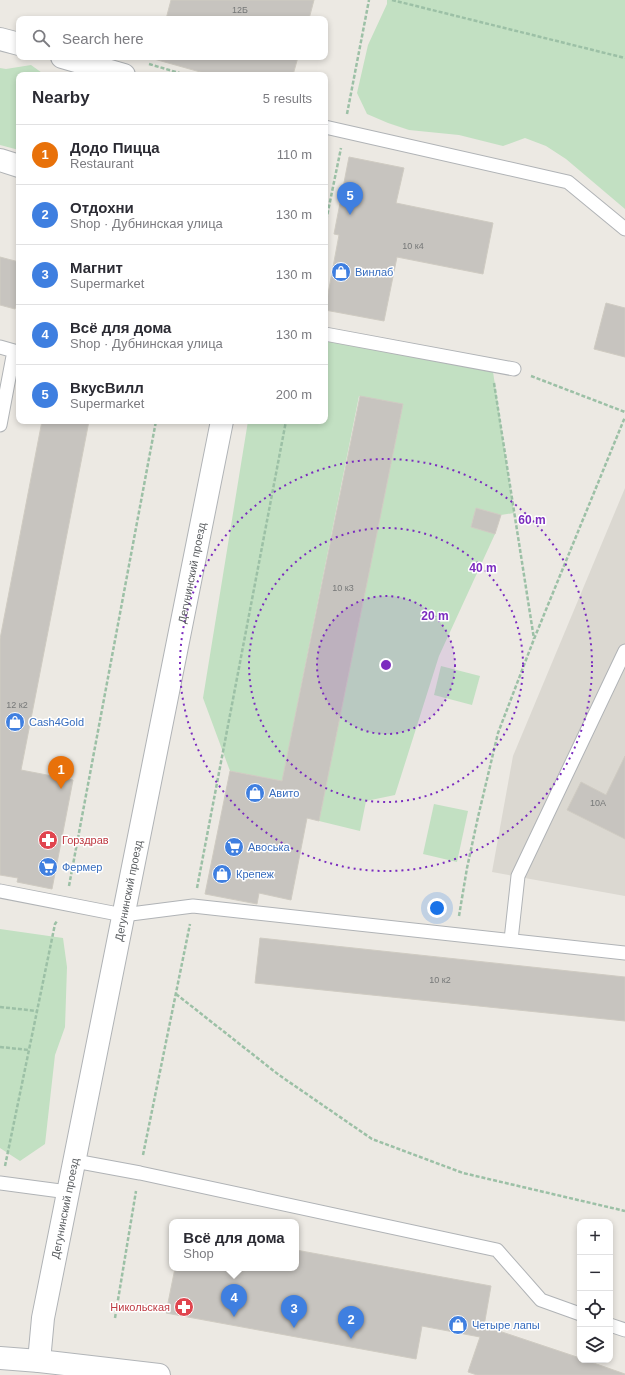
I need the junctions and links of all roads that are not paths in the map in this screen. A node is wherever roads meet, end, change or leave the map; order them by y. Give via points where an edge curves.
1 (0, 39) edge
2 (16, 43) edge
3 (72, 60) edge
4 (114, 72) edge
5 (328, 128) edge
6 (0, 160) edge
7 (16, 165) edge
8 (625, 229) edge
9 (328, 335) edge
10 (0, 347) edge
11 (514, 369) road end
12 (221, 424) edge
13 (0, 425) edge
14 (625, 651) edge
15 (0, 891) edge
16 (123, 915) junction
17 (511, 940) junction
18 (625, 952) edge
19 (75, 1161) junction
20 (1, 1183) edge
21 (68, 1192) junction
22 (577, 1313) edge
23 (613, 1326) edge
24 (625, 1330) edge
25 (0, 1358) edge
26 (39, 1361) junction
27 (159, 1375) edge

1 - 2 street
3 - 4 street
5 - 8 lane via 568,182
6 - 7 street
9 - 11 lane
10 - 13 lane via 14,351
12 - 16 street, Дегунинский проезд
14 - 17 lane via 518,876
15 - 16 lane
16 - 17 lane via 193,906
16 - 19 street, Дегунинский проезд
17 - 18 lane
19 - 21 street, Дегунинский проезд
19 - 22 lane via 498,1250 541,1300
20 - 21 lane
21 - 26 street, Дегунинский проезд via 43,1318
23 - 24 lane
25 - 26 street
26 - 27 street

